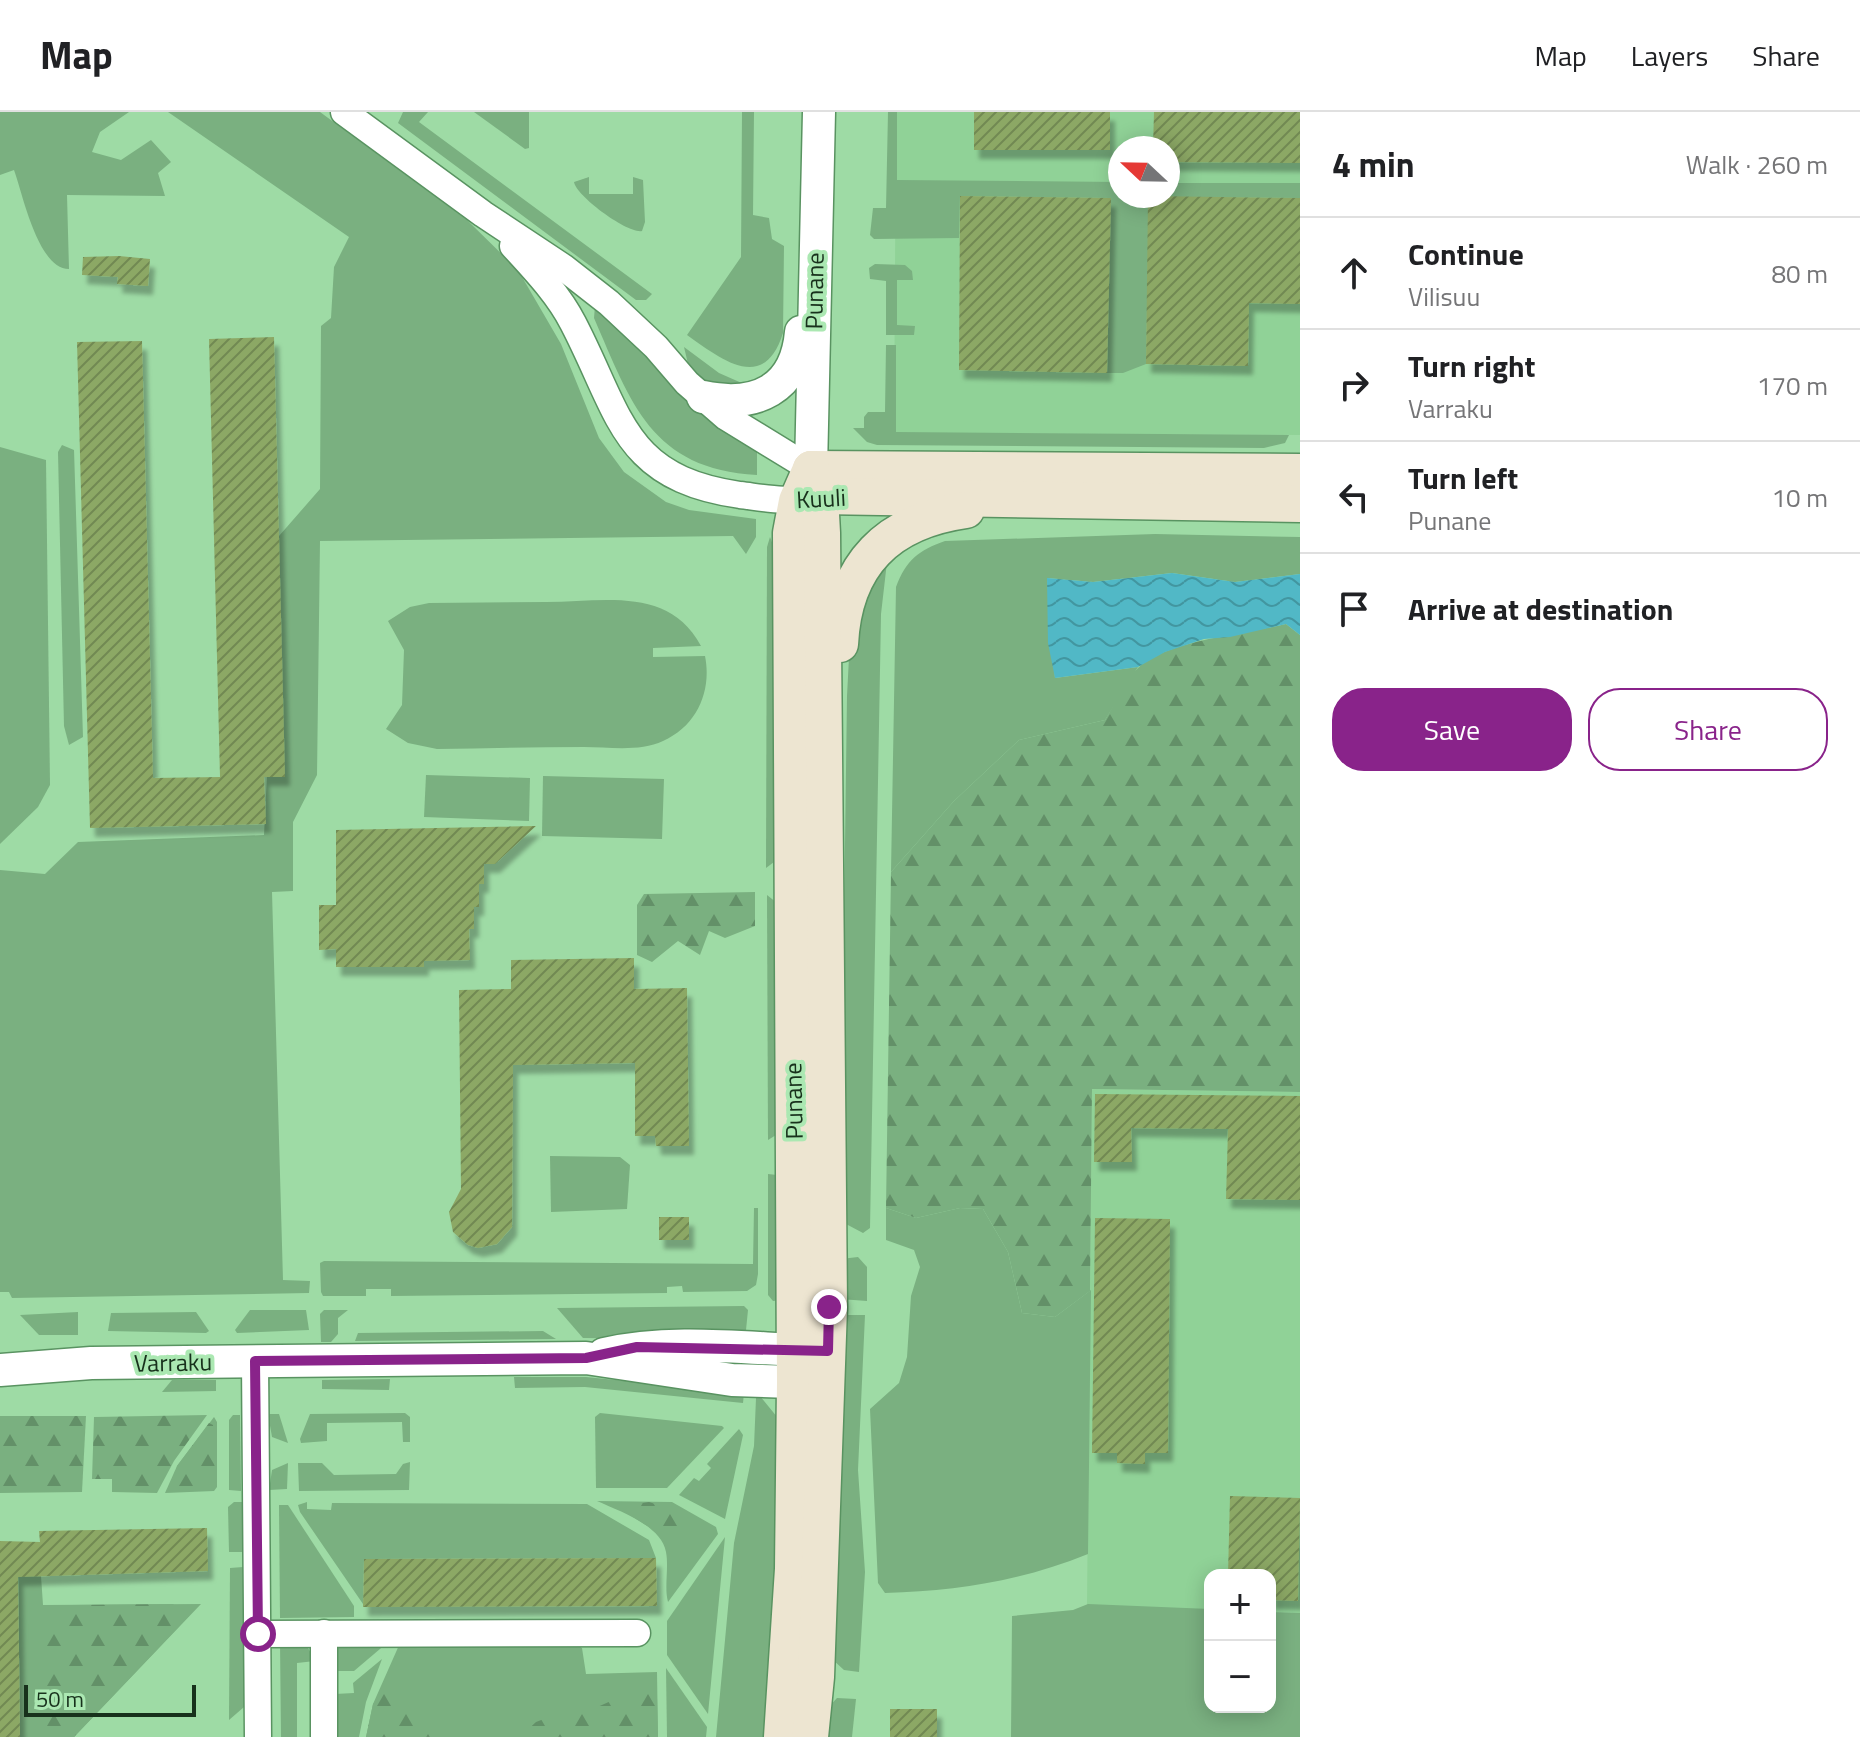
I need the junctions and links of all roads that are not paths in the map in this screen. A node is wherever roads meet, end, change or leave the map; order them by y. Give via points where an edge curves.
1 (344, 112) edge
2 (819, 112) edge
3 (483, 214) junction
4 (814, 250) junction
5 (703, 397) junction
6 (1300, 472) edge
7 (810, 489) junction
8 (1013, 502) junction
9 (1300, 504) edge
10 (826, 753) junction
11 (255, 1361) junction
12 (811, 1366) junction
13 (0, 1370) edge
14 (324, 1633) junction
15 (637, 1633) dead end
16 (258, 1634) junction
17 (258, 1737) edge
18 (324, 1737) edge
19 (782, 1737) edge
20 (810, 1737) edge

1 - 3 street, Kuuli
2 - 4 street, Punane
3 - 5 street, Kuuli via 609,303
3 - 7 street, Kuuli via 545,280 572,321 619,422 642,454 669,475 702,489
4 - 5 street via 800,345 795,365 782,383 746,401
4 - 7 street, Punane
5 - 7 street, Kuuli
6 - 7 main road, Kuuli
7 - 8 main road, Kuuli
7 - 10 main road, Punane
7 - 12 main road, Punane via 791,533
8 - 9 main road, Kuuli
8 - 10 main road via 942,513 910,525 881,543 861,567 847,595 841,625
10 - 12 main road, Punane
11 - 12 street, Varraku via 586,1358 732,1380
11 - 13 street, Varraku
11 - 16 street
12 - 19 main road, Punane
12 - 20 main road, Punane
14 - 15 street
14 - 16 street
14 - 18 street
16 - 17 street

